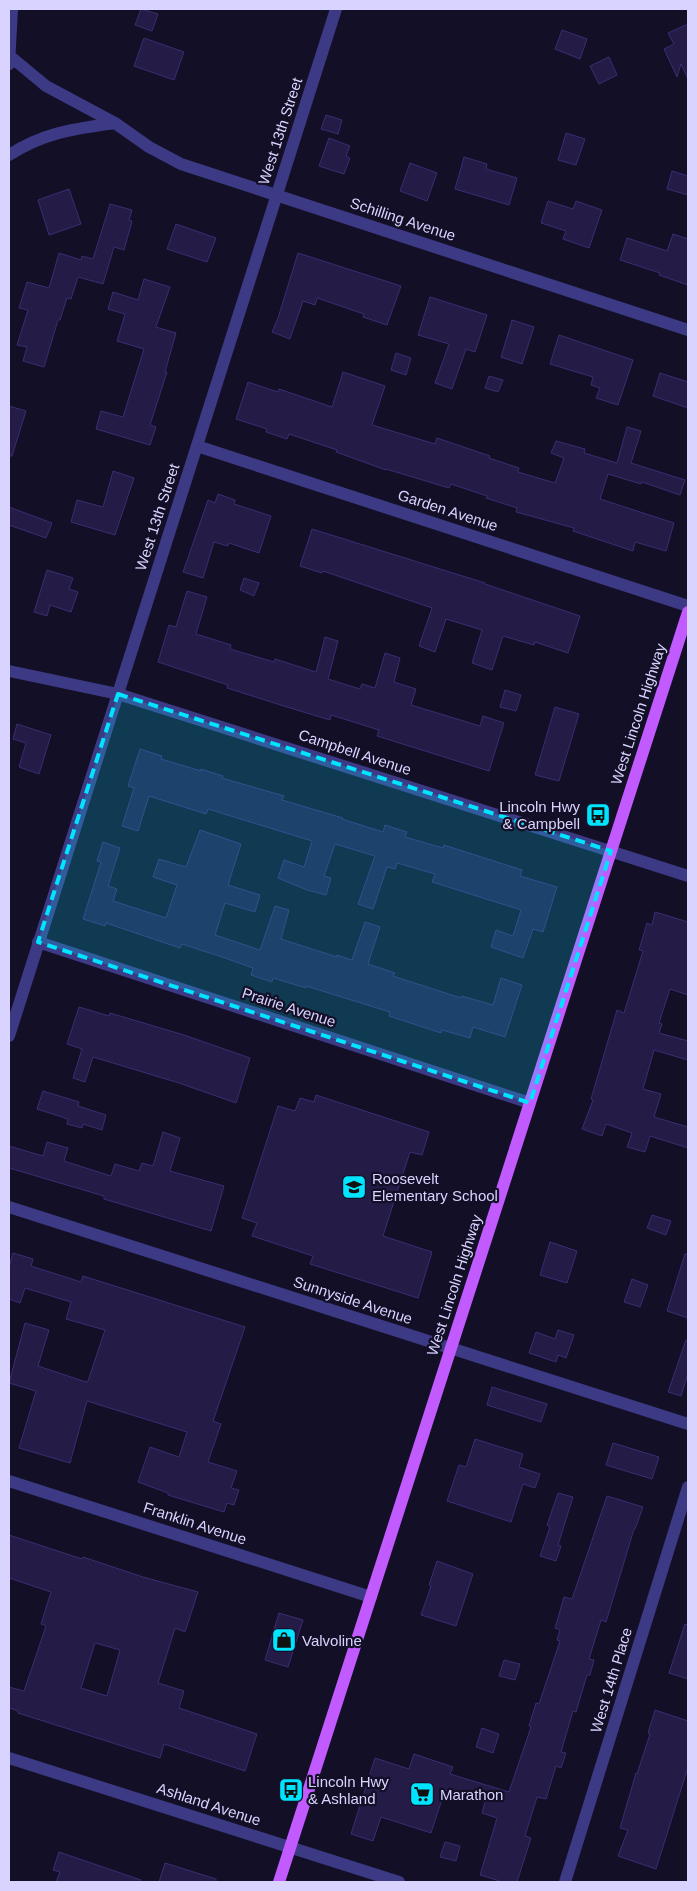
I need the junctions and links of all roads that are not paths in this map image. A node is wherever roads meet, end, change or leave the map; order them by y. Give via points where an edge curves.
1 (12, 9) edge
2 (336, 9) edge
3 (10, 61) edge
4 (116, 123) junction
5 (9, 155) edge
6 (277, 195) junction
7 (688, 330) edge
8 (197, 446) junction
9 (688, 606) edge
10 (688, 612) edge
11 (9, 671) edge
12 (118, 694) junction
13 (611, 852) junction
14 (688, 876) edge
15 (38, 942) junction
16 (9, 1036) edge
17 (530, 1103) junction
18 (9, 1207) edge
19 (451, 1348) junction
20 (688, 1424) edge
21 (9, 1481) edge
22 (688, 1488) edge
23 (371, 1597) junction
24 (9, 1758) edge
25 (290, 1848) junction
26 (279, 1882) edge
27 (398, 1882) edge
28 (566, 1882) edge

1 - 3 street
2 - 6 street, West 13th Street
3 - 4 street, Schilling Avenue via 46,86
4 - 5 street via 50,135
4 - 6 street, Schilling Avenue via 149,147 181,164
6 - 7 street, Schilling Avenue
6 - 8 street, West 13th Street
8 - 9 street, Garden Avenue
8 - 12 street, West 13th Street
10 - 13 main road, West Lincoln Highway
11 - 12 street, Campbell Avenue
12 - 13 street, Campbell Avenue
12 - 15 street, West 13th Street
13 - 14 street, Campbell Avenue
13 - 17 main road, West Lincoln Highway
15 - 16 street, West 13th Street
15 - 17 street, Prairie Avenue
17 - 19 main road, West Lincoln Highway
18 - 19 street, Sunnyside Avenue
19 - 20 street, Sunnyside Avenue
19 - 23 main road, West Lincoln Highway
21 - 23 street, Franklin Avenue
22 - 28 street, West 14th Place
23 - 25 main road, West Lincoln Highway
24 - 25 street, Ashland Avenue
25 - 26 main road, West Lincoln Highway
25 - 27 street, Ashland Avenue

